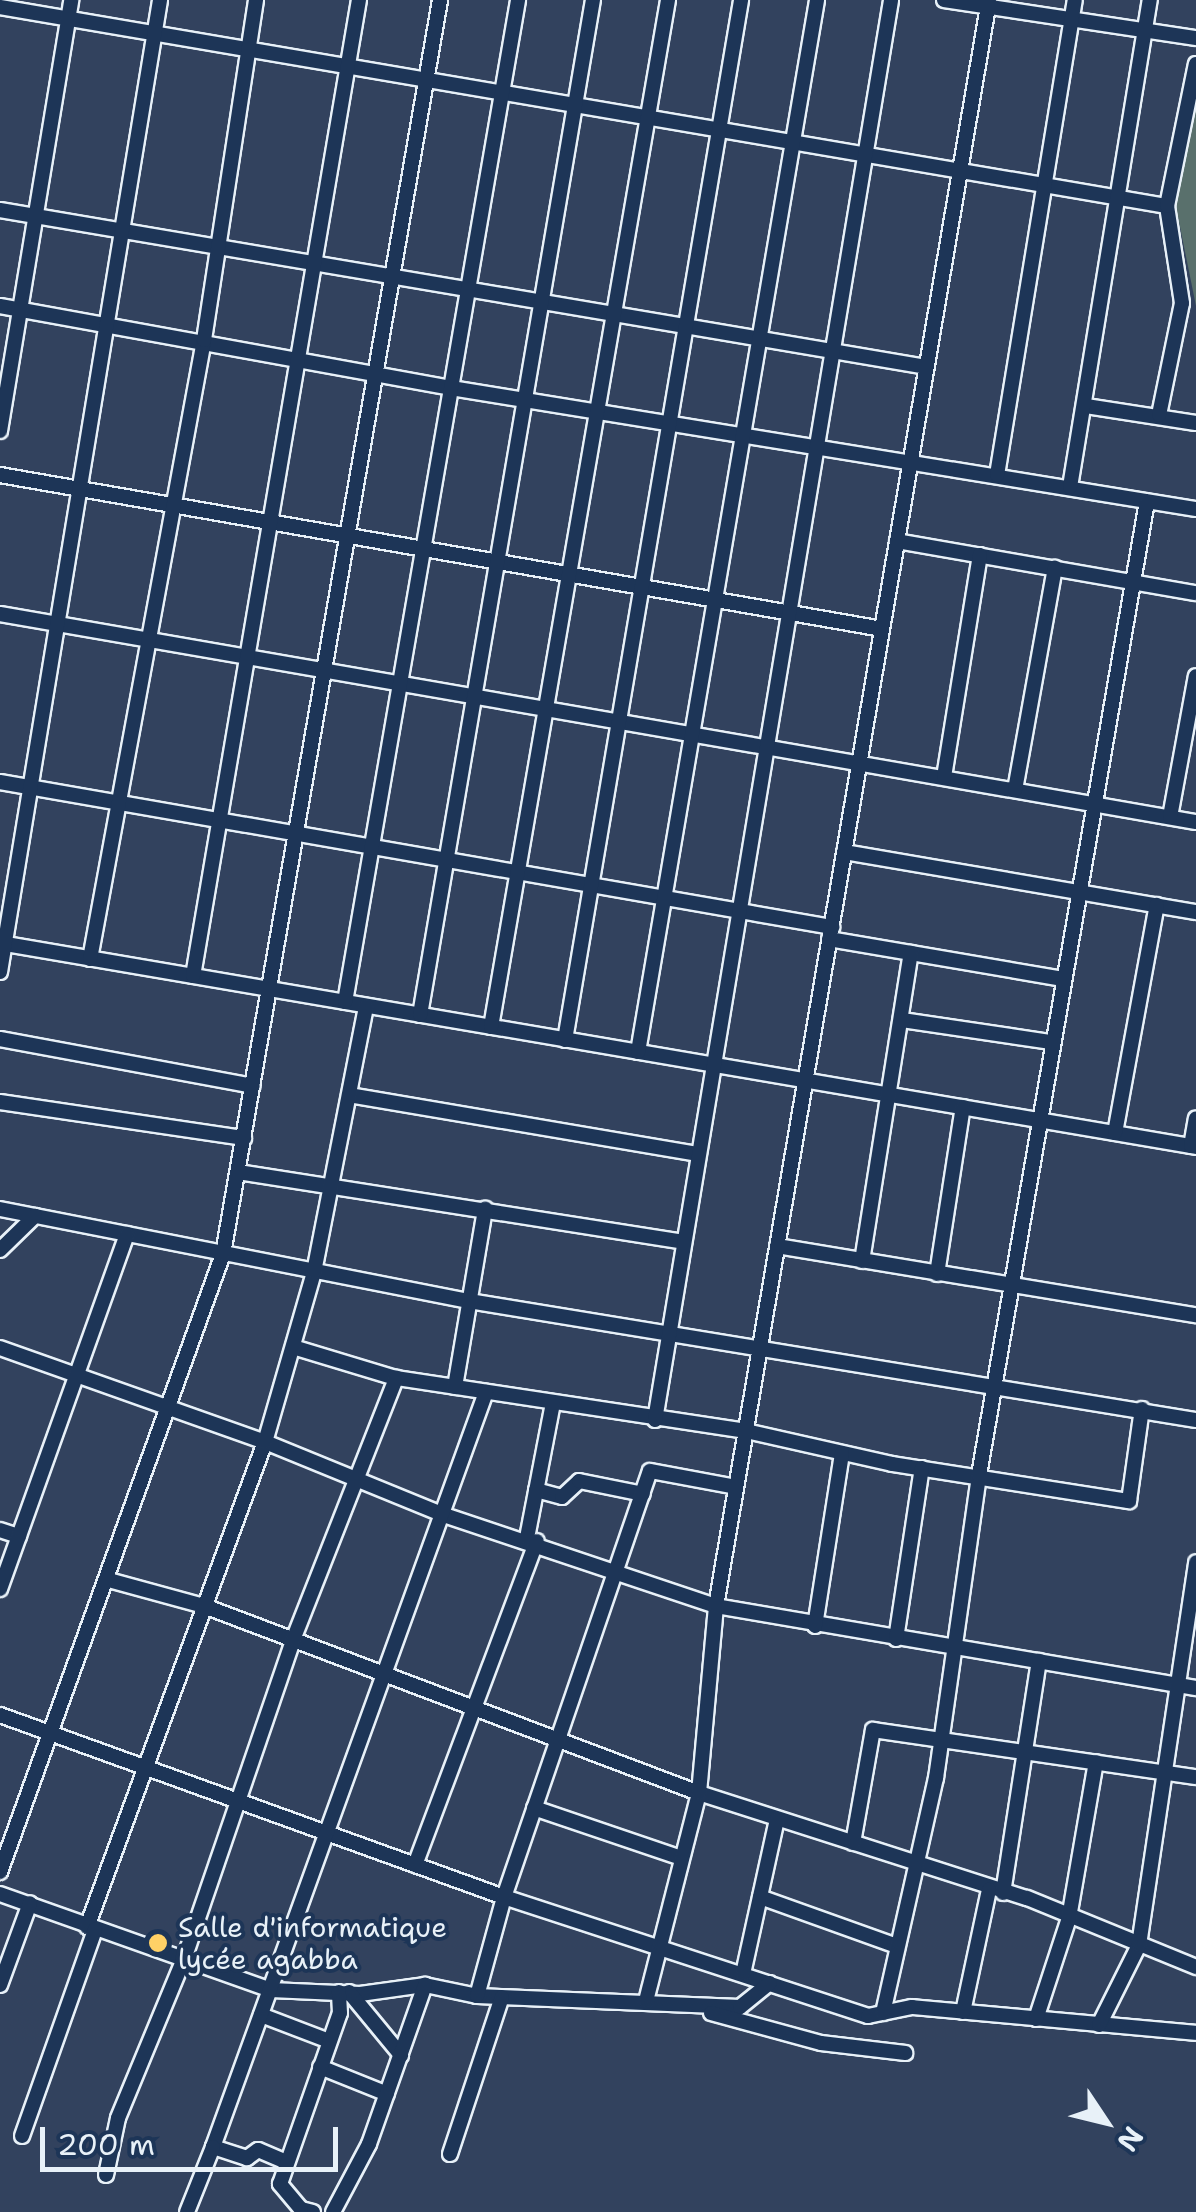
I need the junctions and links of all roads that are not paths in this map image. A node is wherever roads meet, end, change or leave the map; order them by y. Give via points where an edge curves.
1 (71, 0) edge
2 (160, 0) edge
3 (256, 0) edge
4 (360, 0) edge
5 (440, 0) edge
6 (518, 0) edge
7 (592, 0) edge
8 (668, 0) edge
9 (741, 0) edge
10 (816, 0) edge
11 (891, 0) edge
12 (944, 0) edge
13 (1075, 0) edge
14 (1150, 0) edge
15 (988, 4) edge
16 (0, 7) edge
17 (68, 18) junction
18 (1072, 20) junction
19 (1145, 30) junction
20 (155, 33) junction
21 (1196, 38) edge
22 (248, 48) junction
23 (1196, 64) edge
24 (350, 66) junction
25 (427, 79) junction
26 (504, 92) junction
27 (575, 104) junction
28 (648, 116) junction
29 (721, 128) junction
30 (795, 140) junction
31 (867, 157) junction
32 (960, 172) junction
33 (1044, 188) junction
34 (1121, 196) junction
35 (1168, 206) junction
36 (0, 210) edge
37 (36, 215) junction
38 (121, 234) junction
39 (218, 248) junction
40 (315, 268) junction
41 (393, 279) junction
42 (470, 291) junction
43 (542, 303) junction
44 (0, 306) edge
45 (20, 309) junction
46 (615, 318) junction
47 (106, 323) junction
48 (687, 330) junction
49 (204, 340) junction
50 (761, 342) junction
51 (836, 355) junction
52 (298, 359) junction
53 (926, 367) junction
54 (377, 374) junction
55 (452, 388) junction
56 (525, 398) junction
57 (1086, 406) junction
58 (598, 407) junction
59 (1159, 415) junction
60 (672, 420) junction
61 (1196, 423) edge
62 (0, 431) edge
63 (746, 432) junction
64 (820, 445) junction
65 (910, 460) junction
66 (0, 475) edge
67 (998, 475) junction
68 (1070, 488) junction
69 (79, 489) junction
70 (1146, 500) junction
71 (1196, 509) edge
72 (174, 510) junction
73 (267, 525) junction
74 (346, 539) junction
75 (897, 541) junction
76 (422, 552) junction
77 (980, 555) junction
78 (496, 565) junction
79 (1055, 568) junction
80 (570, 578) junction
81 (1130, 580) junction
82 (642, 590) junction
83 (1196, 592) edge
84 (718, 600) junction
85 (791, 613) junction
86 (0, 614) edge
87 (57, 624) junction
88 (882, 629) junction
89 (152, 640) junction
90 (246, 655) junction
91 (322, 671) junction
92 (1196, 676) edge
93 (400, 685) junction
94 (474, 696) junction
95 (549, 708) junction
96 (621, 720) junction
97 (696, 733) junction
98 (1190, 741) edge
99 (770, 746) junction
100 (860, 761) junction
101 (944, 777) junction
102 (0, 782) edge
103 (29, 788) junction
104 (1016, 790) junction
105 (1094, 803) junction
106 (121, 805) junction
107 (1170, 817) junction
108 (220, 820) junction
109 (1196, 822) edge
110 (300, 833) junction
111 (376, 846) junction
112 (844, 852) junction
113 (443, 862) junction
114 (520, 874) junction
115 (592, 885) junction
116 (1078, 890) junction
117 (668, 898) junction
118 (1157, 905) junction
119 (739, 911) junction
120 (1196, 912) edge
121 (831, 933) junction
122 (2, 944) edge
123 (911, 953) junction
124 (90, 959) junction
125 (0, 972) edge
126 (192, 976) junction
127 (1062, 979) junction
128 (271, 990) junction
129 (346, 1002) junction
130 (366, 1006) junction
131 (420, 1015) junction
132 (902, 1020) junction
133 (490, 1027) junction
134 (0, 1040) edge
135 (565, 1040) junction
136 (1051, 1042) junction
137 (638, 1052) junction
138 (712, 1064) junction
139 (806, 1080) junction
140 (253, 1086) junction
141 (889, 1094) junction
142 (349, 1095) junction
143 (0, 1102) edge
144 (963, 1107) junction
145 (1196, 1118) edge
146 (1038, 1120) junction
147 (1115, 1133) junction
148 (244, 1138) junction
149 (1194, 1146) edge
150 (697, 1154) junction
151 (238, 1172) junction
152 (334, 1184) junction
153 (485, 1208) junction
154 (0, 1209) edge
155 (35, 1216) junction
156 (127, 1234) junction
157 (681, 1240) junction
158 (778, 1246) junction
159 (0, 1250) edge
160 (223, 1254) junction
161 (862, 1261) junction
162 (314, 1272) junction
163 (937, 1274) junction
164 (1010, 1286) junction
165 (469, 1301) junction
166 (1196, 1315) edge
167 (672, 1331) junction
168 (761, 1344) junction
169 (292, 1347) junction
170 (0, 1348) edge
171 (76, 1377) junction
172 (396, 1378) junction
173 (455, 1387) junction
174 (994, 1387) junction
175 (486, 1392) junction
176 (552, 1403) junction
177 (162, 1408) junction
178 (1142, 1409) junction
179 (655, 1420) junction
180 (1196, 1420) edge
181 (746, 1432) junction
182 (265, 1442) junction
183 (842, 1453) junction
184 (922, 1468) junction
185 (979, 1476) junction
186 (357, 1483) junction
187 (736, 1487) junction
188 (536, 1490) junction
189 (642, 1494) junction
190 (444, 1515) junction
191 (0, 1530) edge
192 (19, 1536) junction
193 (532, 1540) junction
194 (1196, 1562) edge
195 (617, 1572) junction
196 (109, 1580) junction
197 (0, 1589) edge
198 (204, 1606) junction
199 (716, 1606) junction
200 (815, 1626) junction
201 (896, 1638) junction
202 (293, 1640) junction
203 (954, 1648) junction
204 (1038, 1661) junction
205 (387, 1676) junction
206 (1176, 1684) junction
207 (1196, 1688) edge
208 (474, 1708) junction
209 (0, 1715) edge
210 (51, 1733) junction
211 (558, 1736) junction
212 (942, 1740) junction
213 (1023, 1752) junction
214 (1096, 1762) junction
215 (144, 1768) junction
216 (1161, 1772) junction
217 (1196, 1777) edge
218 (699, 1793) junction
219 (239, 1802) junction
220 (534, 1808) junction
221 (776, 1820) junction
222 (328, 1834) junction
223 (852, 1843) junction
224 (682, 1858) junction
225 (916, 1863) junction
226 (415, 1865) junction
227 (0, 1872) edge
228 (996, 1892) junction
229 (0, 1894) edge
230 (504, 1897) junction
231 (760, 1898) junction
232 (30, 1903) junction
233 (1068, 1918) junction
234 (91, 1929) junction
235 (1138, 1945) junction
236 (658, 1946) junction
237 (897, 1946) junction
238 (184, 1959) junction
239 (1196, 1967) edge
240 (743, 1974) junction
241 (770, 1983) junction
242 (0, 1985) edge
243 (426, 1985) junction
244 (271, 1990) junction
245 (344, 1992) junction
246 (477, 1996) junction
247 (502, 1997) junction
248 (646, 2001) junction
249 (690, 2004) junction
250 (963, 2012) junction
251 (883, 2013) junction
252 (261, 2015) junction
253 (1036, 2019) junction
254 (1099, 2025) junction
255 (1196, 2032) edge
256 (329, 2041) junction
257 (905, 2052) dead end
258 (401, 2054) junction
259 (320, 2067) junction
260 (387, 2094) junction
261 (22, 2136) dead end
262 (213, 2147) junction
263 (450, 2154) dead end
264 (284, 2161) junction
265 (106, 2175) dead end
266 (187, 2212) edge
267 (313, 2212) edge
268 (333, 2212) edge

1 - 17 street
2 - 20 street
3 - 22 street
4 - 24 street
5 - 25 street
6 - 26 street
7 - 27 street
8 - 28 street
9 - 29 street
10 - 30 street
11 - 31 street
12 - 15 street
13 - 18 street
14 - 19 street
15 - 18 street
15 - 32 street
16 - 17 street
17 - 20 street
17 - 37 street
18 - 19 street
18 - 33 street
19 - 21 street
19 - 34 street
20 - 22 street
20 - 38 street
22 - 24 street
22 - 39 street
23 - 35 street
24 - 25 street
24 - 40 street
25 - 26 street
25 - 41 street
26 - 27 street
26 - 42 street
27 - 28 street
27 - 43 street
28 - 29 street
28 - 46 street
29 - 30 street
29 - 48 street
30 - 31 street
30 - 50 street
31 - 32 street
31 - 51 street
32 - 33 street
32 - 53 street
33 - 34 street
33 - 67 street
34 - 35 street
34 - 57 street
35 - 59 street via 1182,303
36 - 37 street
37 - 38 street
37 - 45 street
38 - 39 street
38 - 47 street
39 - 40 street
39 - 49 street
40 - 41 street
40 - 52 street
41 - 42 street
41 - 54 street
42 - 43 street
42 - 55 street
43 - 46 street
43 - 56 street
44 - 45 street
45 - 47 street
45 - 62 street
46 - 48 street
46 - 58 street
47 - 49 street
47 - 69 street
48 - 50 street
48 - 60 street
49 - 52 street
49 - 72 street
50 - 51 street
50 - 63 street
51 - 53 street
51 - 64 street
52 - 54 street
52 - 73 street
53 - 65 street
54 - 55 street
54 - 74 street
55 - 56 street
55 - 76 street
56 - 58 street
56 - 78 street
57 - 59 street
57 - 68 street
58 - 60 street
58 - 80 street
59 - 61 street
60 - 63 street
60 - 82 street
63 - 64 street
63 - 84 street
64 - 65 street
64 - 85 street
65 - 67 street
65 - 75 street
66 - 69 street
67 - 68 street
68 - 70 street
69 - 72 street
69 - 87 street
70 - 71 street
70 - 81 street
72 - 73 street
72 - 89 street
73 - 74 street
73 - 90 street
74 - 76 street
74 - 91 street
75 - 77 street
75 - 88 street
76 - 78 street
76 - 93 street
77 - 79 street
77 - 101 street
78 - 80 street
78 - 94 street
79 - 81 street
79 - 104 street
80 - 82 street
80 - 95 street
81 - 83 street
81 - 105 street
82 - 84 street
82 - 96 street
84 - 85 street
84 - 97 street
85 - 88 street
85 - 99 street
86 - 87 street
87 - 89 street
87 - 103 street
88 - 100 street
89 - 90 street
89 - 106 street
90 - 91 street
90 - 108 street
91 - 93 street
91 - 110 street
92 - 98 street
93 - 94 street
93 - 111 street
94 - 95 street
94 - 113 street
95 - 96 street
95 - 114 street
96 - 97 street
96 - 115 street
97 - 99 street
97 - 117 street
98 - 107 street
99 - 100 street
99 - 119 street
100 - 101 street
100 - 112 street
101 - 104 street
102 - 103 street
103 - 106 street
103 - 122 street
104 - 105 street
105 - 107 street
105 - 116 street
106 - 108 street
106 - 124 street
107 - 109 street
108 - 110 street
108 - 126 street
110 - 111 street
110 - 128 street
111 - 113 street
111 - 129 street
112 - 116 street
112 - 121 street
113 - 114 street
113 - 131 street
114 - 115 street
114 - 133 street
115 - 117 street
115 - 135 street
116 - 118 street
116 - 127 street
117 - 119 street
117 - 137 street
118 - 120 street
118 - 147 street
119 - 121 street
119 - 138 street
121 - 123 street
121 - 139 street
122 - 124 street
122 - 125 street
123 - 127 street
123 - 132 street
124 - 126 street
126 - 128 street
127 - 136 street
128 - 129 street
128 - 140 street
129 - 130 street
130 - 131 street
130 - 142 street
131 - 133 street
132 - 136 street
132 - 141 street
133 - 135 street
134 - 140 street
135 - 137 street
136 - 146 street
137 - 138 street
138 - 139 street
138 - 150 street
139 - 141 street
139 - 158 street
140 - 148 street
141 - 144 street
141 - 161 street
142 - 150 street
142 - 152 street
143 - 148 street
144 - 146 street
144 - 163 street
145 - 149 street
146 - 147 street
146 - 164 street
147 - 149 street
148 - 151 street
150 - 157 street
151 - 152 street
151 - 160 street
152 - 153 street
152 - 162 street
153 - 157 street
153 - 165 street
154 - 155 street
155 - 156 street
155 - 159 street
156 - 160 street
156 - 171 street
157 - 167 street
158 - 161 street
158 - 168 street
160 - 162 street
160 - 177 street
161 - 163 street
162 - 165 street
162 - 169 street
163 - 164 street
164 - 166 street
164 - 174 street
165 - 167 street
165 - 173 street
167 - 168 street
167 - 179 street
168 - 174 street
168 - 181 street
169 - 172 street
169 - 182 street
170 - 171 street
171 - 177 street
171 - 192 street
172 - 173 street
172 - 186 street
173 - 175 street
174 - 178 street
174 - 185 street
175 - 176 street
175 - 190 street
176 - 179 street
176 - 188 street
177 - 182 street
177 - 196 street
178 - 180 street
178 - 185 street via 1129,1501
179 - 181 street
181 - 183 street
181 - 187 street
182 - 186 street
182 - 198 street
183 - 184 street
183 - 200 street
184 - 185 street
184 - 201 street
185 - 203 street
186 - 190 street
186 - 202 street
187 - 189 street via 650,1471
187 - 199 street
188 - 189 street via 562,1498 579,1480
188 - 193 street
189 - 195 street
190 - 193 street
190 - 205 street
191 - 192 street
192 - 197 street
193 - 195 street
193 - 208 street
194 - 206 street
195 - 199 street
195 - 211 street
196 - 198 street
196 - 210 street
198 - 202 street
198 - 215 street
199 - 200 street
199 - 218 street
200 - 201 street
201 - 203 street
202 - 205 street
202 - 219 street
203 - 204 street
203 - 212 street
204 - 206 street
204 - 213 street
205 - 208 street
205 - 222 street
206 - 207 street
206 - 216 street
208 - 211 street
208 - 226 street
209 - 210 street
210 - 215 street
210 - 227 street
211 - 218 street
211 - 220 street
212 - 213 street
212 - 223 street via 873,1730
212 - 225 street
213 - 214 street
213 - 228 street
214 - 216 street
214 - 233 street
215 - 219 street
215 - 234 street
216 - 217 street
216 - 235 street
218 - 221 street
218 - 224 street
219 - 222 street
219 - 238 street
220 - 224 street
220 - 230 street
221 - 223 street
221 - 231 street
222 - 226 street
222 - 244 street
223 - 225 street
224 - 236 street
225 - 228 street
225 - 237 street
226 - 230 street
228 - 233 street
228 - 250 street
229 - 232 street
230 - 236 street
230 - 246 street
231 - 237 street
231 - 240 street
232 - 234 street
232 - 242 street
233 - 235 street
233 - 253 street
234 - 238 street
234 - 261 street
235 - 239 street
235 - 254 street
236 - 240 street
236 - 248 street
237 - 251 street
238 - 244 street
238 - 265 street via 118,2118
240 - 241 street
241 - 249 street via 740,2007
241 - 251 street via 868,2016
243 - 245 street
243 - 246 street
243 - 258 street
244 - 245 street
244 - 252 street
245 - 256 street
245 - 258 street
246 - 247 street
247 - 248 street
247 - 263 street
248 - 249 street
249 - 257 street via 821,2043
250 - 251 street via 912,2007
250 - 253 street
252 - 256 street
252 - 262 street
253 - 254 street
254 - 255 street
256 - 259 street
258 - 260 street
259 - 260 street
259 - 264 street
260 - 268 street via 351,2187
262 - 264 street via 247,2158 258,2150
262 - 266 street
264 - 267 street via 280,2184 301,2209

